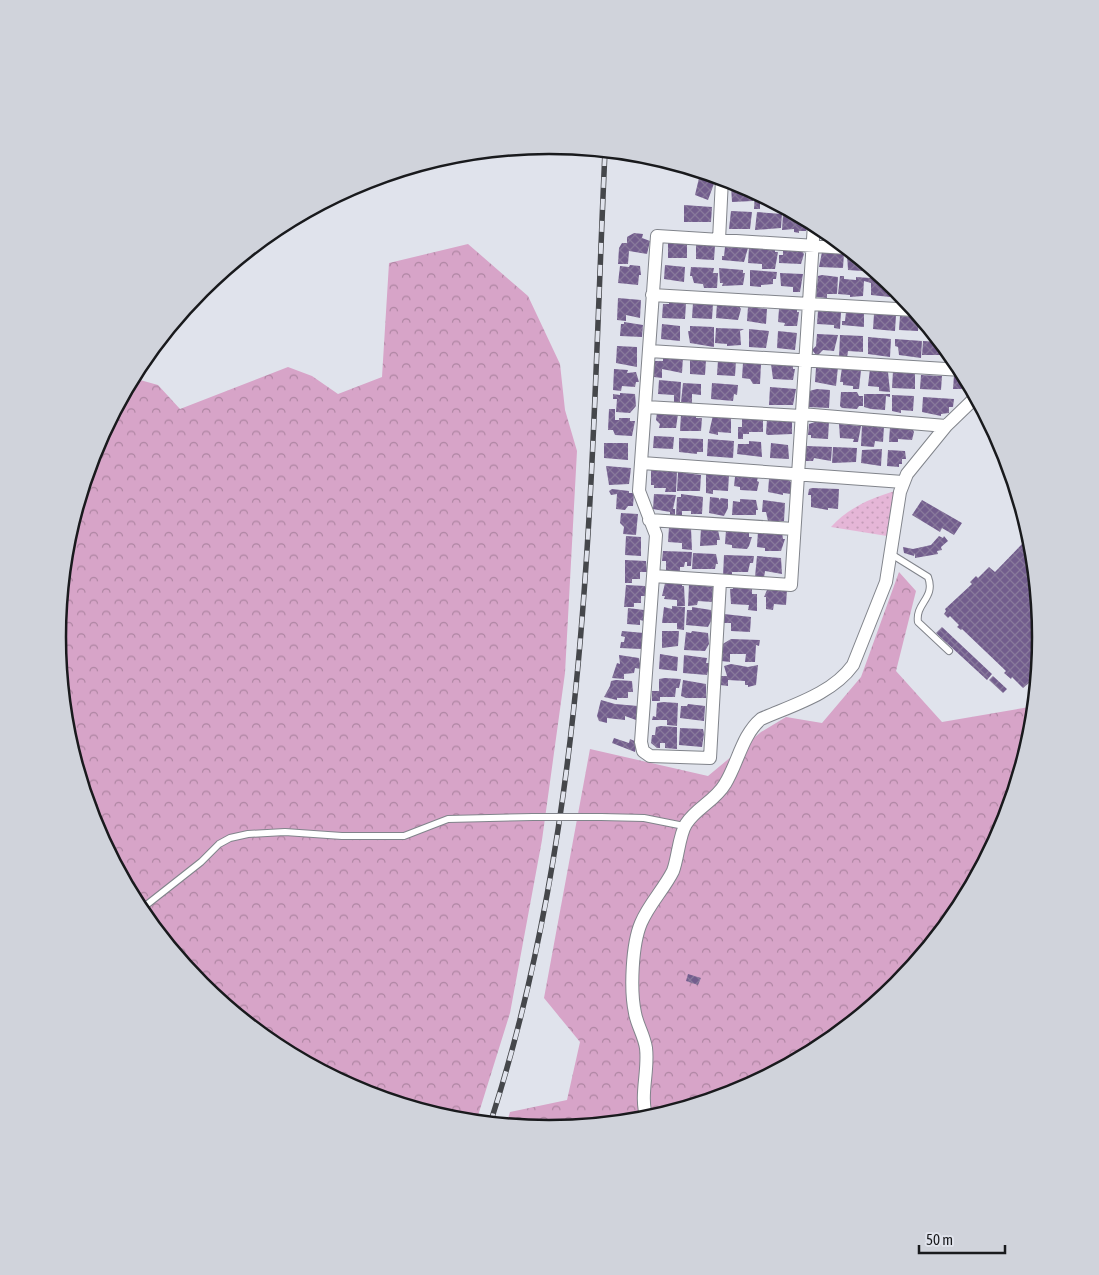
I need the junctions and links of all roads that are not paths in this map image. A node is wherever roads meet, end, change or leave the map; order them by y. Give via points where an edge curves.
1 (722, 186) edge
2 (814, 233) edge
3 (719, 240) junction
4 (813, 246) junction
5 (834, 247) edge
6 (652, 295) junction
7 (808, 304) junction
8 (904, 309) edge
9 (649, 351) junction
10 (805, 361) junction
11 (951, 369) edge
12 (971, 402) edge
13 (646, 407) junction
14 (801, 415) junction
15 (946, 426) junction
16 (642, 463) junction
17 (797, 474) junction
18 (903, 482) junction
19 (649, 520) junction
20 (794, 529) junction
21 (891, 554) junction
22 (653, 576) junction
23 (720, 581) junction
24 (949, 651) dead end
25 (684, 826) junction
26 (147, 904) edge
27 (645, 1111) edge

1 - 3 street
2 - 4 street
3 - 4 street
3 - 6 street via 657,236
4 - 5 street
4 - 7 street
6 - 7 street
6 - 9 street
7 - 8 street
7 - 10 street
9 - 10 street
9 - 13 street
10 - 11 street
10 - 14 street
12 - 15 street
13 - 14 street
13 - 16 street
14 - 15 street
14 - 17 street
15 - 18 street via 911,466
16 - 17 street
16 - 19 street via 639,491
17 - 18 street
17 - 20 street
18 - 21 street
19 - 20 street
19 - 22 street via 656,535
20 - 23 street via 791,585
21 - 24 lane via 928,577 929,595 918,611 918,622
21 - 25 street via 886,582 853,665 820,693 754,724 720,793 697,810
22 - 23 street
22 - 23 street via 642,742 643,751 650,756 710,758
25 - 26 lane, bridge via 644,818 532,817 448,819 404,836 285,832 239,836 219,844
25 - 27 street via 672,872 641,922 637,935 633,997 646,1050

